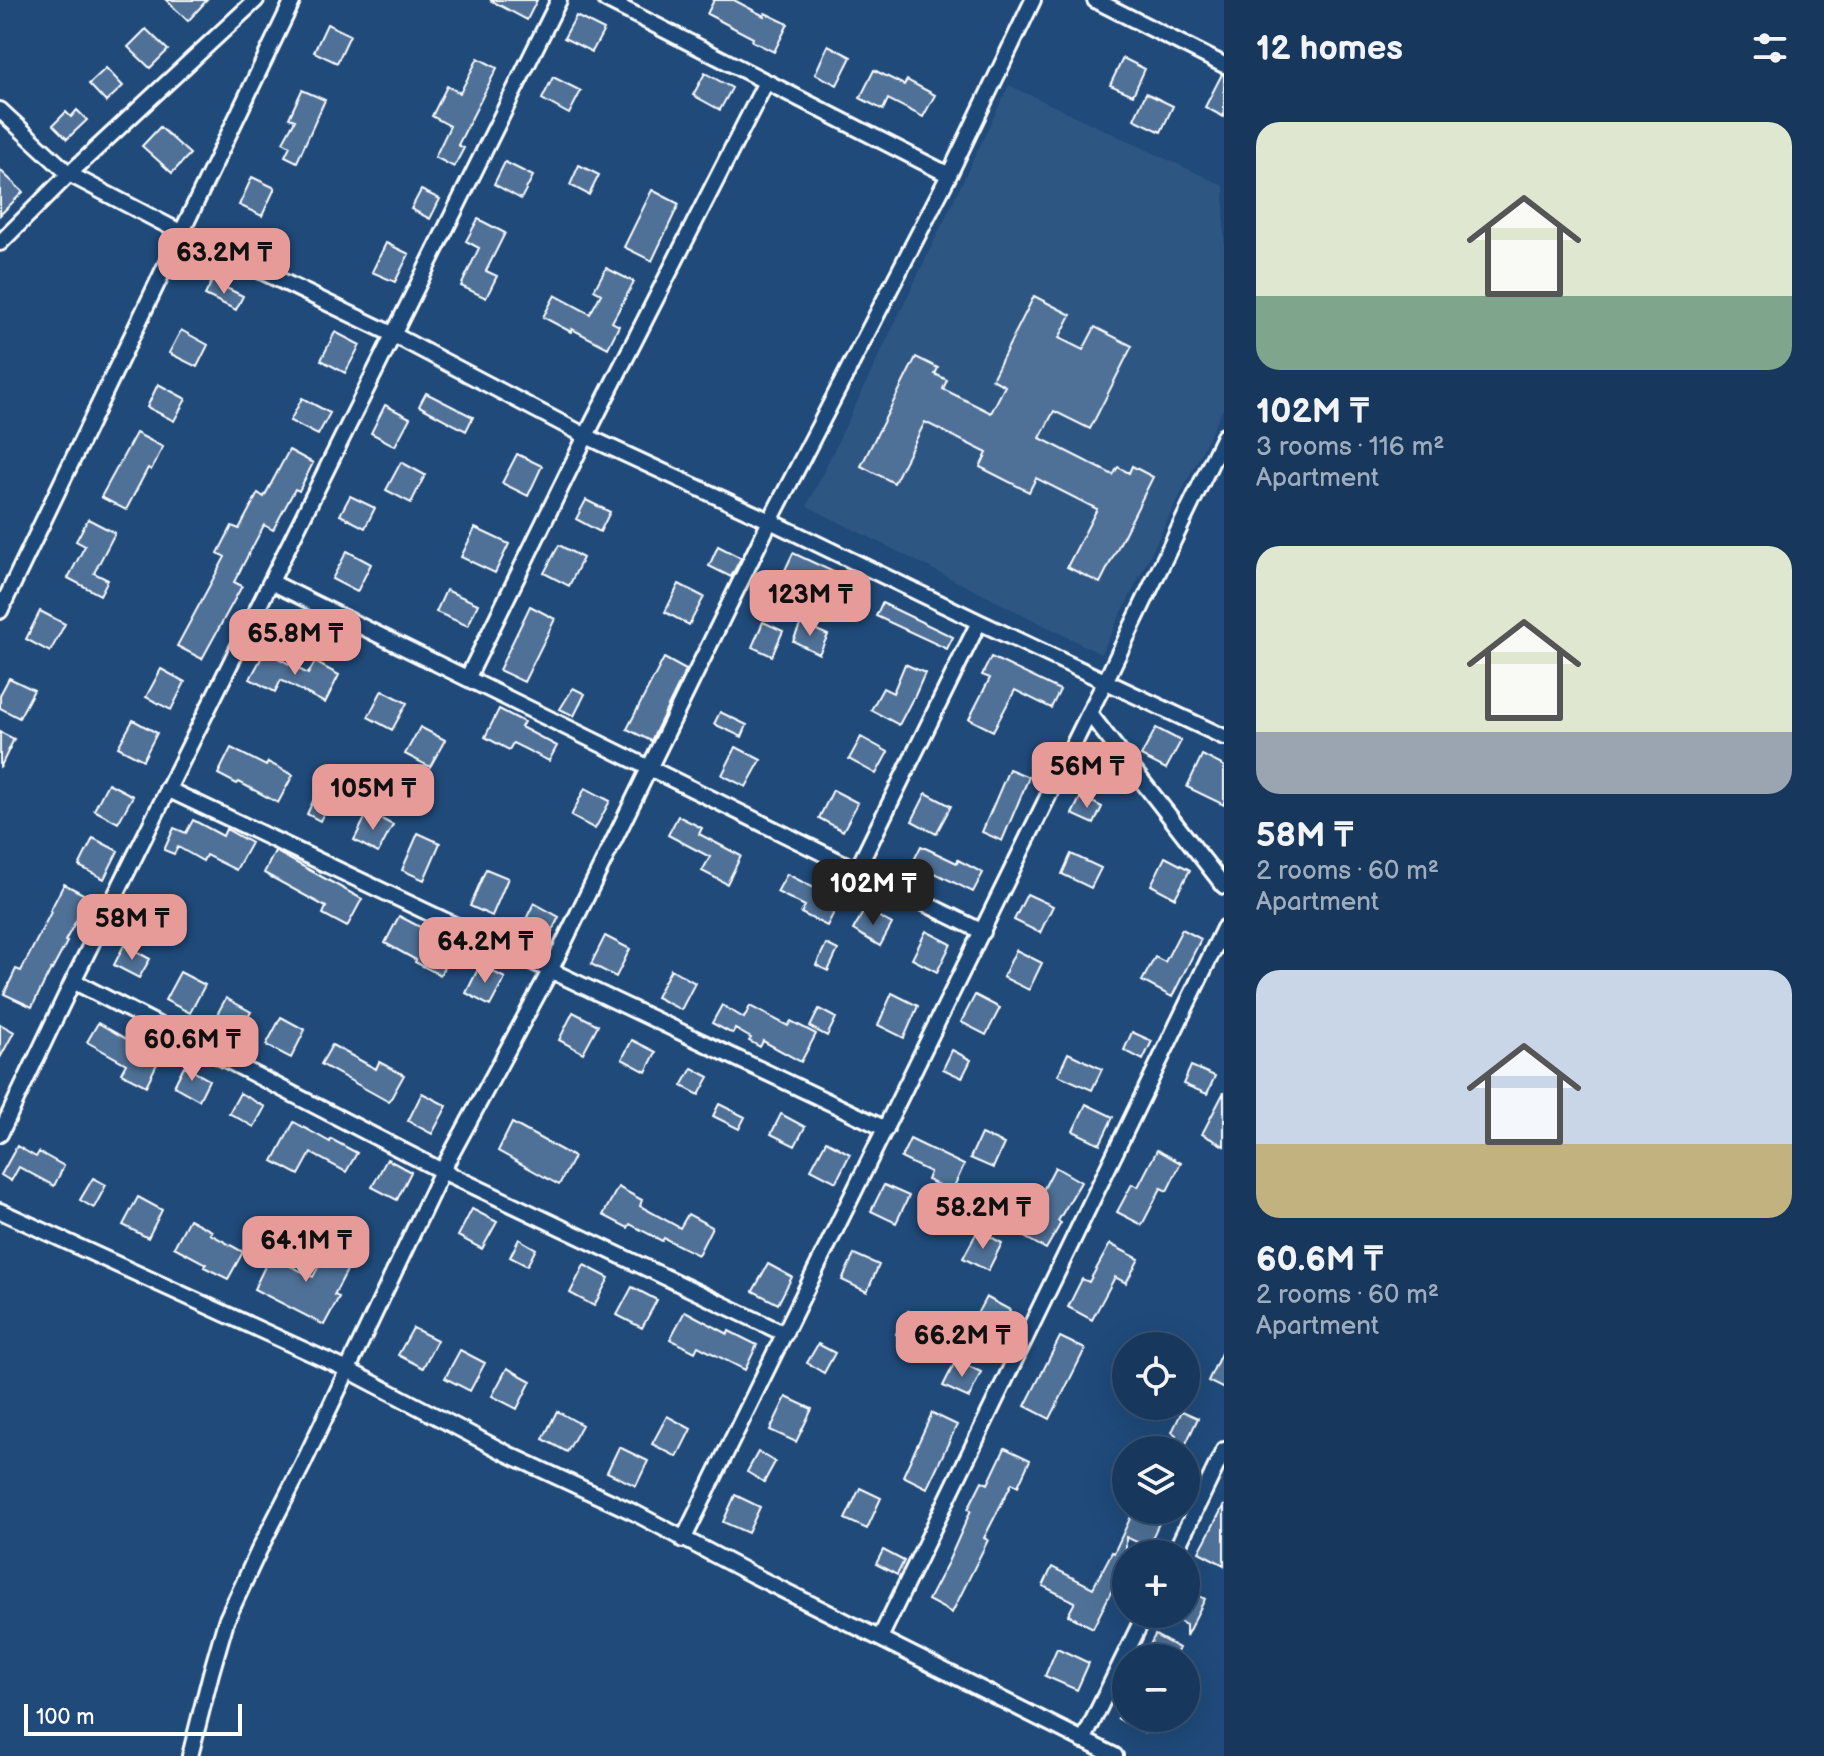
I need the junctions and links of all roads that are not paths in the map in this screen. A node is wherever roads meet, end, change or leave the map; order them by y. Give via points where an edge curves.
1 (256, 0) edge
2 (293, 0) edge
3 (559, 0) edge
4 (606, 0) edge
5 (1033, 0) edge
6 (1095, 0) edge
7 (1224, 65) edge
8 (766, 82) junction
9 (0, 110) edge
10 (69, 174) junction
11 (949, 175) junction
12 (182, 233) junction
13 (0, 243) edge
14 (392, 334) junction
15 (586, 436) junction
16 (1224, 436) edge
17 (770, 521) junction
18 (271, 582) junction
19 (0, 611) edge
20 (979, 622) junction
21 (468, 677) junction
22 (1105, 682) junction
23 (1089, 713) junction
24 (1224, 737) edge
25 (649, 768) junction
26 (167, 789) junction
27 (857, 870) junction
28 (1224, 886) edge
29 (1224, 928) edge
30 (983, 932) junction
31 (550, 971) junction
32 (73, 981) junction
33 (886, 1129) junction
34 (0, 1134) edge
35 (442, 1171) junction
36 (0, 1211) edge
37 (785, 1334) junction
38 (348, 1370) junction
39 (1224, 1450) edge
40 (683, 1540) junction
41 (1181, 1540) edge
42 (1138, 1628) edge
43 (880, 1638) junction
44 (1083, 1741) junction
45 (190, 1756) edge
46 (1115, 1756) edge

1 - 10 street
2 - 12 street
3 - 14 street
4 - 8 street
5 - 11 street
6 - 7 street
8 - 11 street
8 - 15 street
9 - 10 street
10 - 12 street
10 - 13 street
11 - 17 street
12 - 14 street
12 - 19 street
14 - 15 street
14 - 18 street
15 - 17 street
15 - 21 street
16 - 22 street
17 - 20 street
17 - 25 street
18 - 21 street
18 - 26 street
20 - 22 street
20 - 27 street
21 - 25 street
22 - 23 street
22 - 24 street
23 - 28 street
23 - 30 street
25 - 27 street
25 - 31 street
26 - 31 street
26 - 32 street
27 - 30 street
29 - 43 street
30 - 33 street
31 - 33 street
31 - 35 street
32 - 34 street
32 - 35 street
33 - 37 street
35 - 37 street
35 - 38 street
36 - 38 street
37 - 40 street
38 - 40 street
38 - 45 street via 226,1621
39 - 41 street
40 - 43 street
42 - 44 street
43 - 44 street
44 - 46 street

